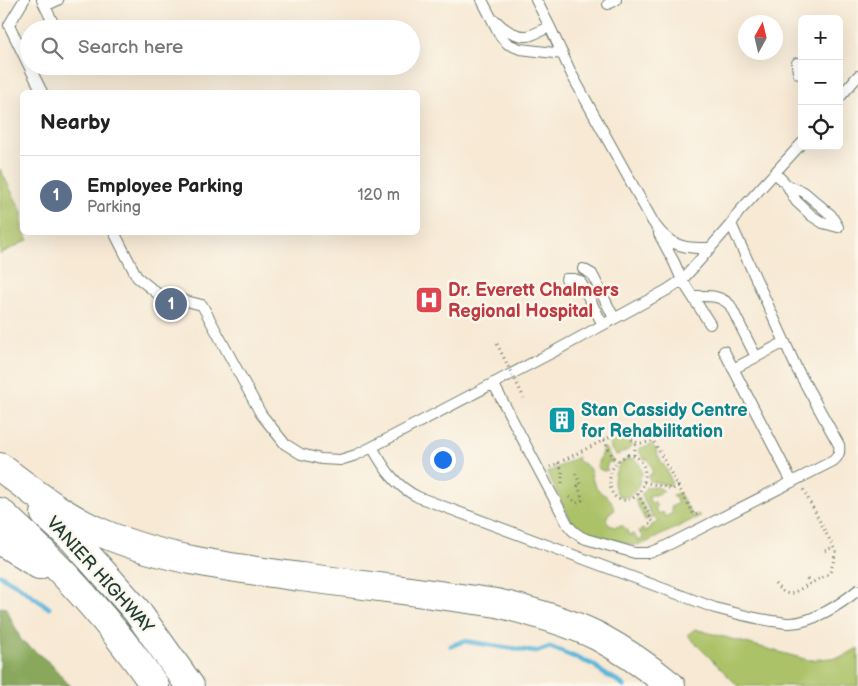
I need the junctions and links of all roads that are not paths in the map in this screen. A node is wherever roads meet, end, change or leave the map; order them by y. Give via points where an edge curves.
1 (24, 0) edge
2 (58, 0) edge
3 (482, 0) edge
4 (536, 0) edge
5 (44, 3) edge
6 (492, 16) junction
7 (52, 20) edge
8 (550, 27) junction
9 (20, 48) edge
10 (563, 54) junction
11 (34, 75) edge
12 (858, 76) edge
13 (41, 90) edge
14 (843, 93) edge
15 (798, 147) edge
16 (775, 173) junction
17 (787, 186) junction
18 (653, 222) junction
19 (731, 224) junction
20 (116, 235) edge
21 (710, 248) junction
22 (583, 270) dead end
23 (566, 279) dead end
24 (682, 280) junction
25 (692, 296) junction
26 (614, 318) junction
27 (710, 324) dead end
28 (603, 325) junction
29 (785, 342) junction
30 (724, 351) dead end
31 (756, 358) junction
32 (733, 369) junction
33 (493, 383) junction
34 (372, 447) junction
35 (0, 467) edge
36 (0, 472) edge
37 (792, 482) junction
38 (0, 512) edge
39 (0, 540) edge
40 (858, 590) edge
41 (80, 591) junction
42 (155, 686) edge
43 (190, 686) edge
44 (671, 686) edge

1 - 9 lane via 9,25
2 - 5 lane
3 - 6 lane
4 - 8 lane
5 - 7 lane
6 - 8 lane via 500,25 519,35 529,36
6 - 10 lane via 501,37 508,44 520,49
8 - 10 lane
10 - 18 lane
11 - 13 lane
12 - 14 lane
15 - 16 lane
16 - 17 lane
16 - 19 lane via 738,212
17 - 17 lane via 796,202 812,216 838,227 830,215 804,192
18 - 21 lane via 668,240 690,248
18 - 24 lane
19 - 21 lane
19 - 29 lane
20 - 34 lane via 137,277 158,294 202,305 261,414 284,444 301,454 340,460
21 - 24 lane
22 - 26 lane via 592,274
23 - 28 lane via 580,281
24 - 25 lane
24 - 26 lane
25 - 27 lane
25 - 31 lane via 715,296 730,304
26 - 28 lane
28 - 33 lane
29 - 31 lane
29 - 37 lane via 840,451 834,461
30 - 32 lane
31 - 32 lane
32 - 37 lane
33 - 34 lane
33 - 37 lane via 568,525 578,536 586,539 635,553 649,553
34 - 40 lane via 387,472 405,491 715,608 789,623 818,615
35 - 44 highway via 58,510 137,546 190,561 497,603 530,611 596,636
36 - 43 highway, VANIER HIGHWAY via 73,540 136,610
38 - 41 highway, VANIER HIGHWAY
39 - 41 highway
41 - 42 highway, VANIER HIGHWAY

